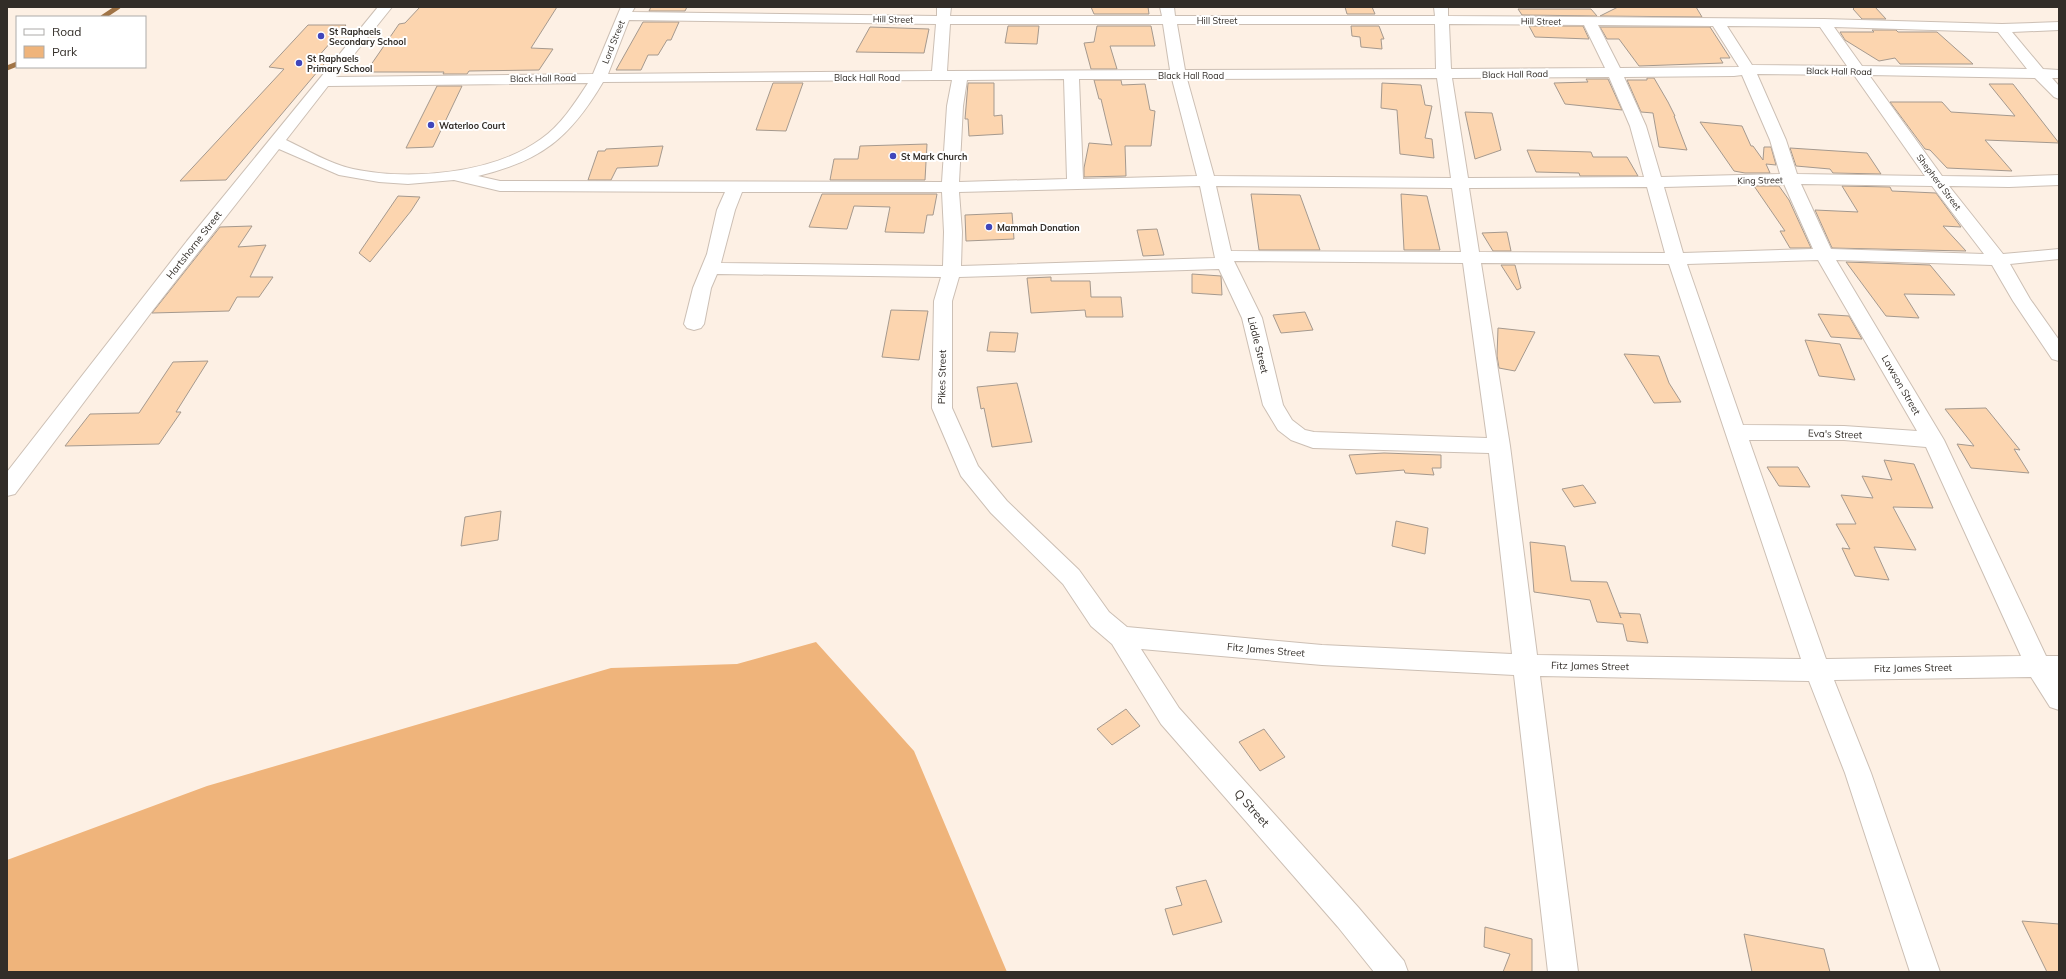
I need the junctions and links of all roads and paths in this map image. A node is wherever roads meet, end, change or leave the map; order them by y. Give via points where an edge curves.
1 (385, 7) edge
2 (1604, 7) edge
3 (626, 11) edge
4 (944, 13) edge
5 (1168, 14) edge
6 (1442, 14) edge
7 (1589, 22) junction
8 (1611, 22) junction
9 (1718, 24) junction
10 (1817, 24) junction
11 (2059, 26) edge
12 (2002, 28) junction
13 (1748, 70) junction
14 (1858, 71) junction
15 (1614, 72) junction
16 (2039, 74) junction
17 (2059, 74) edge
18 (1178, 75) junction
19 (1444, 75) junction
20 (939, 76) junction
21 (1070, 76) junction
22 (599, 77) junction
23 (960, 77) junction
24 (324, 82) junction
25 (2059, 94) edge
26 (276, 141) junction
27 (456, 176) junction
28 (1790, 179) junction
29 (1936, 180) junction
30 (2059, 180) edge
31 (1207, 181) junction
32 (1653, 182) junction
33 (1461, 183) junction
34 (1075, 184) junction
35 (736, 186) junction
36 (950, 187) junction
37 (1824, 254) junction
38 (2059, 254) edge
39 (1471, 256) junction
40 (1676, 258) junction
41 (1225, 260) junction
42 (1998, 260) junction
43 (709, 268) junction
44 (952, 272) junction
45 (694, 324) dead end
46 (2059, 354) edge
47 (1737, 432) junction
48 (1933, 440) junction
49 (1499, 446) junction
50 (7, 488) edge
51 (1121, 637) junction
52 (1526, 665) junction
53 (2049, 666) edge
54 (1817, 670) junction
55 (2059, 698) edge
56 (1392, 972) edge
57 (1563, 972) edge
58 (1925, 972) edge

1 - 24 street, Hartshorne Street
2 - 8 street
3 - 4 street, Hill Street
3 - 22 street, Lord Street
4 - 5 street, Hill Street
4 - 20 street
5 - 6 street, Hill Street
5 - 18 street, Liddle Street
6 - 7 street, Hill Street
6 - 19 street
7 - 8 street, Hill Street
7 - 15 street
8 - 9 street, Hill Street
9 - 10 street, Hill Street
9 - 13 street, Lawson Street
10 - 12 street, Hill Street
10 - 14 street, Shepherd Street
11 - 12 street, Hill Street
12 - 16 street
13 - 14 street, Black Hall Road
13 - 15 street, Black Hall Road
13 - 28 street, Lawson Street via 1778,140
14 - 16 street, Black Hall Road
14 - 29 street, Shepherd Street
15 - 19 street, Black Hall Road
15 - 32 street via 1638,126
16 - 17 street, Black Hall Road
16 - 25 street
18 - 19 street, Black Hall Road
18 - 21 street, Black Hall Road
18 - 31 street, Liddle Street
19 - 33 street
20 - 22 street, Black Hall Road
20 - 23 street, Black Hall Road
21 - 23 street, Black Hall Road
21 - 34 street
22 - 24 street, Black Hall Road
22 - 27 street, Lord Street via 552,140 516,160
23 - 36 street, Pikes Street via 955,106
24 - 26 street, Hartshorne Street
26 - 27 street via 353,174 394,178
26 - 50 street, Hartshorne Street via 87,380
27 - 35 street, King Street via 500,186
28 - 29 street, King Street
28 - 32 street, King Street
28 - 37 street, Lawson Street
29 - 30 street, King Street
29 - 42 street, Shepherd Street
31 - 33 street, King Street
31 - 34 street, King Street
31 - 41 street, Liddle Street
32 - 33 street, King Street
32 - 40 street
33 - 39 street
34 - 36 street, King Street
35 - 36 street, King Street
35 - 43 street via 726,210 716,254
36 - 44 street, Pikes Street
37 - 40 street
37 - 42 street
37 - 48 street, Lawson Street
38 - 42 street
39 - 40 street
39 - 41 street
39 - 49 street
40 - 47 street
41 - 44 street
41 - 49 street, Liddle Street via 1252,318 1273,405 1286,425 1298,435 1313,440
42 - 46 street, Shepherd Street via 2022,301
43 - 44 street
43 - 45 street
44 - 51 street, Pikes Street via 943,300 942,408 969,470 999,507 1070,577 1100,619
47 - 48 street, Eva's Street via 1844,433
47 - 54 street
48 - 53 street, Lawson Street
49 - 52 street
51 - 52 street, Fitz James Street via 1322,655
51 - 56 street, Q Street via 1170,716 1348,917
52 - 54 street, Fitz James Street
52 - 57 street
53 - 54 street, Fitz James Street
53 - 55 street, Lawson Street
54 - 58 street via 1858,773

